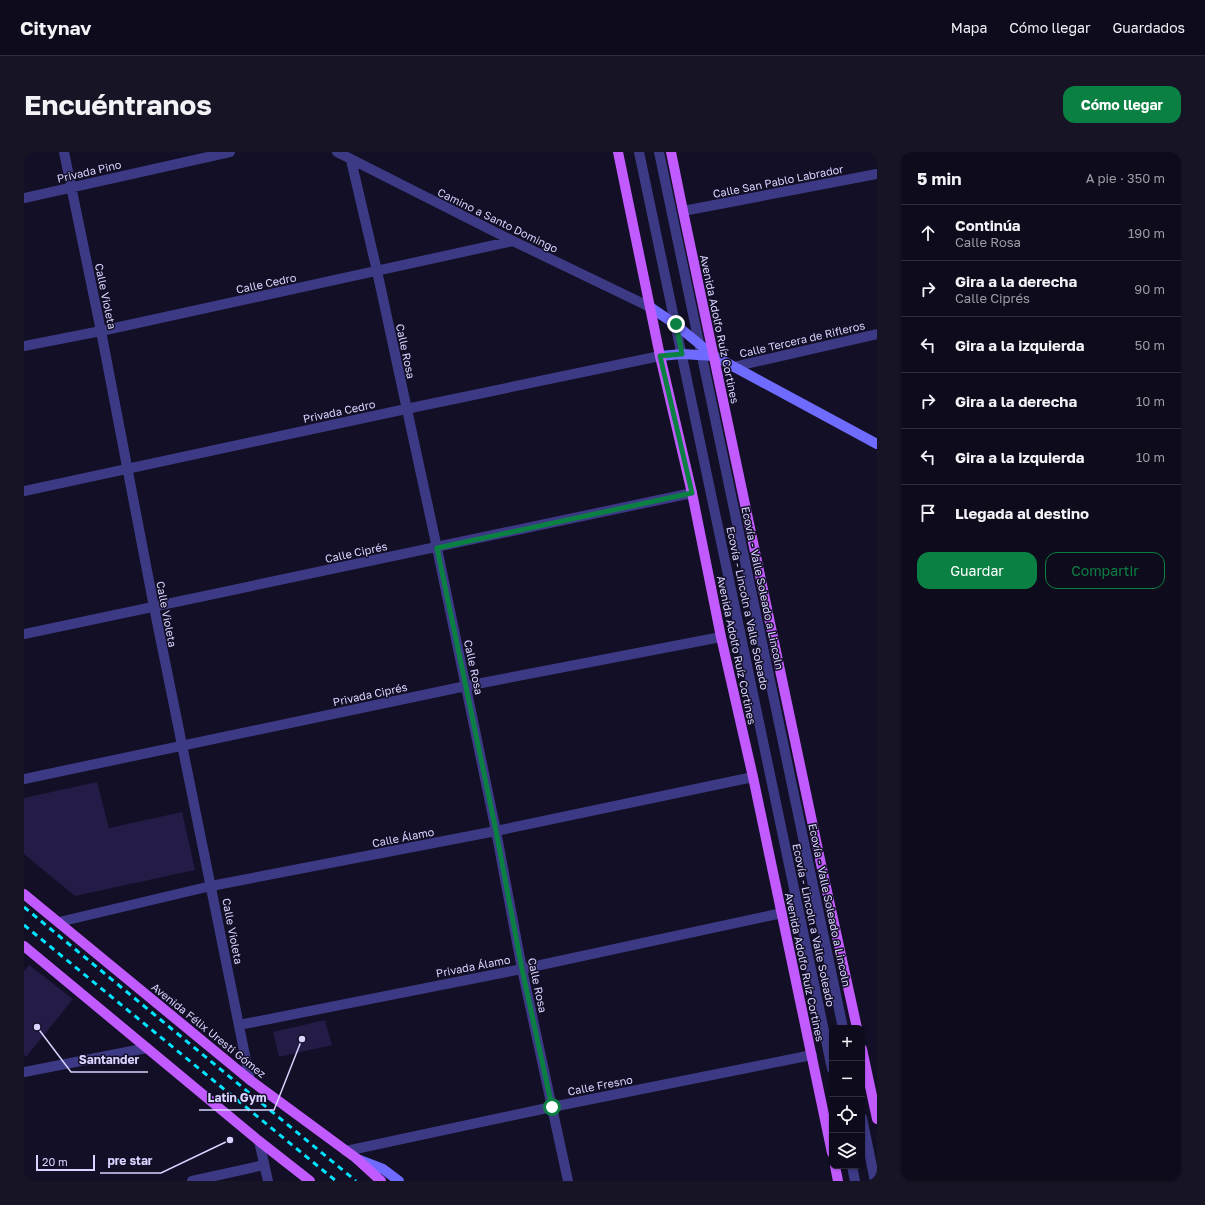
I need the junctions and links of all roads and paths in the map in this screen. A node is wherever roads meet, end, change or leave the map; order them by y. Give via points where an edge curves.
1 (64, 152) edge
2 (230, 152) edge
3 (337, 152) edge
4 (618, 152) edge
5 (640, 152) edge
6 (659, 152) edge
7 (671, 152) edge
8 (351, 160) junction
9 (877, 174) edge
10 (71, 188) junction
11 (24, 198) edge
12 (683, 211) junction
13 (513, 241) junction
14 (377, 271) junction
15 (650, 307) junction
16 (676, 324) junction
17 (101, 331) junction
18 (877, 334) edge
19 (700, 343) junction
20 (24, 346) edge
21 (682, 354) junction
22 (660, 356) junction
23 (702, 356) junction
24 (714, 356) junction
25 (733, 367) junction
26 (406, 409) junction
27 (877, 444) edge
28 (127, 470) junction
29 (24, 492) edge
30 (692, 493) junction
31 (437, 548) junction
32 (154, 608) junction
33 (24, 634) edge
34 (721, 637) junction
35 (466, 686) junction
36 (182, 746) junction
37 (753, 778) junction
38 (24, 779) edge
39 (496, 831) junction
40 (212, 886) junction
41 (24, 894) edge
42 (782, 913) junction
43 (59, 922) junction
44 (24, 946) edge
45 (522, 969) junction
46 (238, 1024) junction
47 (842, 1025) edge
48 (856, 1025) edge
49 (147, 1048) junction
50 (812, 1055) junction
51 (865, 1057) edge
52 (830, 1061) edge
53 (24, 1072) edge
54 (873, 1078) edge
55 (250, 1080) junction
56 (552, 1107) junction
57 (877, 1119) edge
58 (865, 1133) edge
59 (829, 1138) edge
60 (259, 1141) junction
61 (346, 1151) junction
62 (356, 1158) junction
63 (264, 1165) junction
64 (836, 1169) edge
65 (853, 1169) edge
66 (302, 1177) edge
67 (192, 1181) edge
68 (268, 1181) edge
69 (310, 1181) edge
70 (381, 1181) edge
71 (399, 1181) edge
72 (568, 1181) edge
73 (838, 1181) edge
74 (855, 1181) edge
75 (875, 1181) edge

1 - 10 street, Calle Violeta
2 - 10 street, Privada Pino
3 - 8 street, Camino a Santo Domingo
4 - 15 main road, Avenida Adolfo Ruíz Cortines
5 - 16 street, Ecovía - Lincoln a Valle Soleado
6 - 19 street, Ecovía - Valle Soleado a Lincoln
7 - 12 main road, Avenida Adolfo Ruíz Cortines
8 - 13 street, Camino a Santo Domingo
8 - 14 street, Calle Rosa
9 - 12 street, Calle San Pablo Labrador
10 - 11 street, Privada Pino
10 - 17 street, Calle Violeta
12 - 24 main road, Avenida Adolfo Ruíz Cortines
13 - 14 street, Calle Cedro
13 - 15 street, Camino a Santo Domingo
14 - 17 street, Calle Cedro
14 - 26 street, Calle Rosa
15 - 16 street
15 - 22 main road, Avenida Adolfo Ruíz Cortines
16 - 19 street
16 - 21 street, Ecovía - Lincoln a Valle Soleado
17 - 20 street, Calle Cedro
17 - 28 street, Calle Violeta
18 - 25 street, Calle Tercera de Rifleros
19 - 23 street, Ecovía - Valle Soleado a Lincoln
19 - 24 street
21 - 22 street
21 - 23 street
21 - 52 street, Ecovía - Lincoln a Valle Soleado
22 - 26 street, Privada Cedro
22 - 30 main road, Avenida Adolfo Ruíz Cortines
23 - 24 street
23 - 47 street, Ecovía - Valle Soleado a Lincoln
24 - 25 street
24 - 48 main road, Avenida Adolfo Ruíz Cortines
25 - 27 street
26 - 28 street, Privada Cedro
26 - 31 street, Calle Rosa
28 - 29 street, Privada Cedro
28 - 32 street, Calle Violeta
30 - 31 street, Calle Ciprés
30 - 34 main road, Avenida Adolfo Ruíz Cortines
31 - 32 street, Calle Ciprés
31 - 35 street, Calle Rosa
32 - 33 street, Calle Ciprés
32 - 36 street, Calle Violeta
34 - 35 street, Privada Ciprés
34 - 37 main road, Avenida Adolfo Ruíz Cortines
35 - 36 street, Privada Ciprés
35 - 39 street, Calle Rosa
36 - 38 street, Privada Ciprés
36 - 40 street, Calle Violeta
37 - 39 street, Calle Álamo
37 - 42 main road, Avenida Adolfo Ruíz Cortines
39 - 40 street, Calle Álamo
39 - 45 street, Calle Rosa
40 - 43 street, Calle Álamo
40 - 46 street, Calle Violeta
41 - 43 main road, Avenida Félix Uresti Gómez
42 - 45 street, Privada Álamo
42 - 50 main road, Avenida Adolfo Ruíz Cortines
43 - 55 main road, Avenida Félix Uresti Gómez
44 - 49 main road
45 - 46 street, Privada Álamo
45 - 56 street, Calle Rosa
46 - 55 street, Calle Violeta
49 - 53 street
49 - 60 main road
50 - 56 street, Calle Fresno
50 - 59 main road, Avenida Adolfo Ruíz Cortines
51 - 54 main road
54 - 57 main road
55 - 61 main road, Avenida Félix Uresti Gómez
56 - 61 street, Calle Fresno
56 - 72 street, Calle Rosa
58 - 75 street
60 - 63 street
60 - 66 main road
61 - 62 main road, Avenida Félix Uresti Gómez
62 - 70 main road, Avenida Félix Uresti Gómez
62 - 71 street via 383,1169
63 - 67 street
63 - 68 street
64 - 73 main road
65 - 74 street
66 - 69 main road

